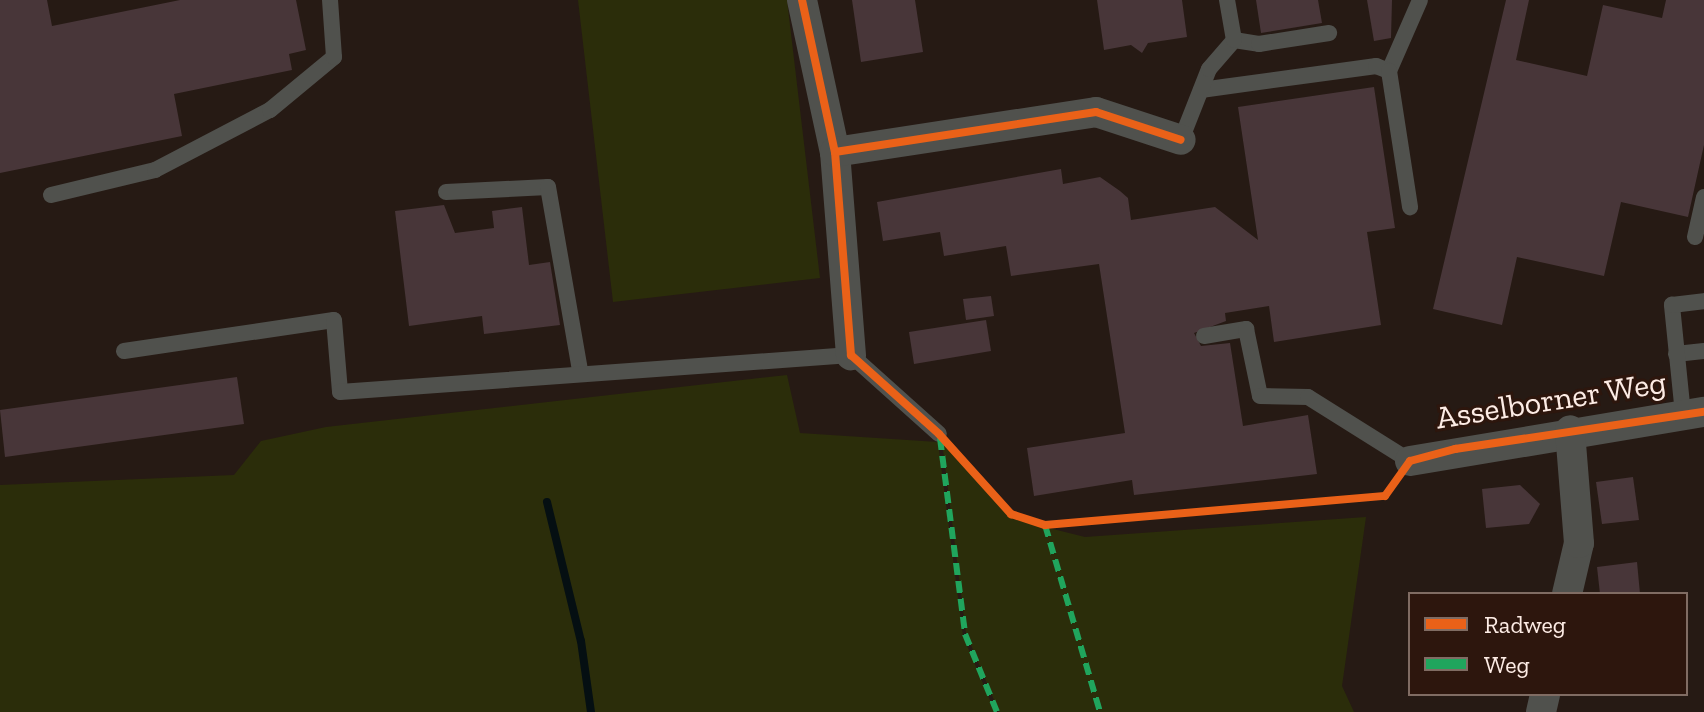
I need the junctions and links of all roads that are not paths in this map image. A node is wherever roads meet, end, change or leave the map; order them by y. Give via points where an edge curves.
1 (330, 0) edge
2 (802, 0) edge
3 (1227, 0) edge
4 (1420, 0) edge
5 (1329, 33) dead end
6 (1234, 40) junction
7 (1389, 71) junction
8 (1201, 90) junction
9 (1181, 140) joint
10 (835, 152) junction
11 (446, 192) dead end
12 (51, 195) dead end
13 (1704, 197) edge
14 (1410, 207) dead end
15 (1695, 237) dead end
16 (1704, 301) edge
17 (1204, 336) dead end
18 (124, 351) dead end
19 (1704, 351) edge
20 (1676, 354) junction
21 (851, 355) junction
22 (580, 371) junction
23 (1693, 413) edge
24 (1570, 430) junction
25 (939, 434) dead end
26 (1410, 461) joint
27 (1567, 592) edge

1 - 12 lane via 334,57 270,110 155,170
2 - 10 street
3 - 6 lane
4 - 7 lane
5 - 6 lane via 1259,44
6 - 8 lane via 1209,69
7 - 8 lane via 1376,66
7 - 14 lane
8 - 9 lane
9 - 10 street via 1096,112
10 - 21 street
11 - 22 lane via 548,187
13 - 15 lane
16 - 20 lane via 1672,305
17 - 26 lane via 1246,329 1260,396 1308,397
18 - 22 lane via 334,320 340,392
19 - 20 lane
20 - 23 lane
21 - 22 lane
21 - 25 lane
23 - 24 street, Asselborner Weg
24 - 26 street, Asselborner Weg
24 - 27 street via 1579,543

